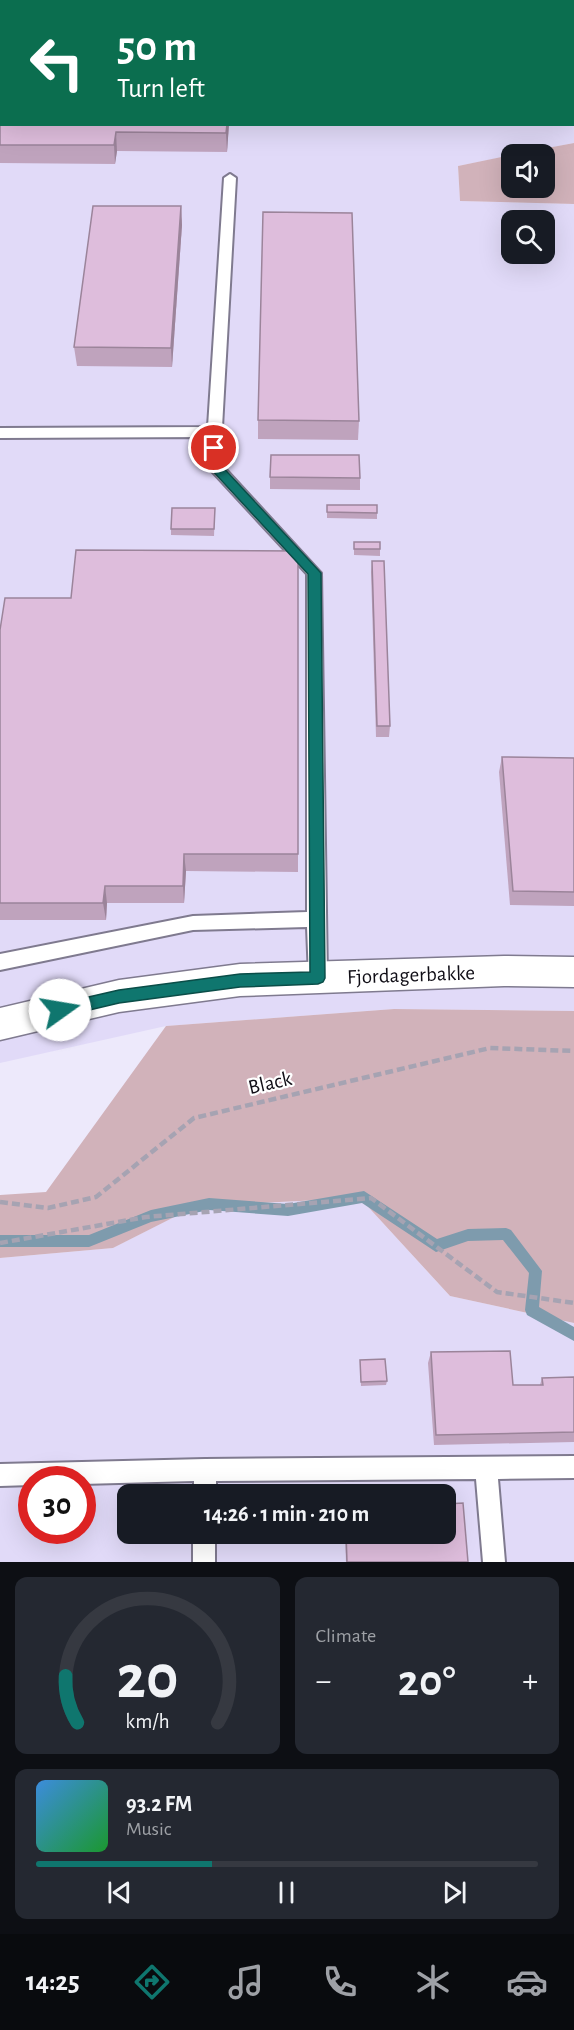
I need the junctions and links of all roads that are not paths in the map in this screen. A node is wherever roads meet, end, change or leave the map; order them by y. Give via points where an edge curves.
1 (230, 178) dead end
2 (215, 432) junction
3 (0, 433) edge
4 (316, 919) junction
5 (0, 962) edge
6 (574, 972) edge
7 (318, 978) junction
8 (0, 1024) edge
9 (574, 1467) edge
10 (486, 1468) junction
11 (205, 1470) junction
12 (0, 1475) edge
13 (205, 1484) edge
14 (204, 1544) edge
15 (204, 1562) edge
16 (494, 1562) edge

1 - 2 lane
2 - 3 lane
2 - 4 lane via 213,464 314,573
4 - 5 lane via 193,923
4 - 7 lane
6 - 7 street, Fjordagerbakke
7 - 8 street, Fjordagerbakke via 240,980 119,996
9 - 10 lane
10 - 11 lane
10 - 16 lane
11 - 12 lane
11 - 13 lane
14 - 15 lane

